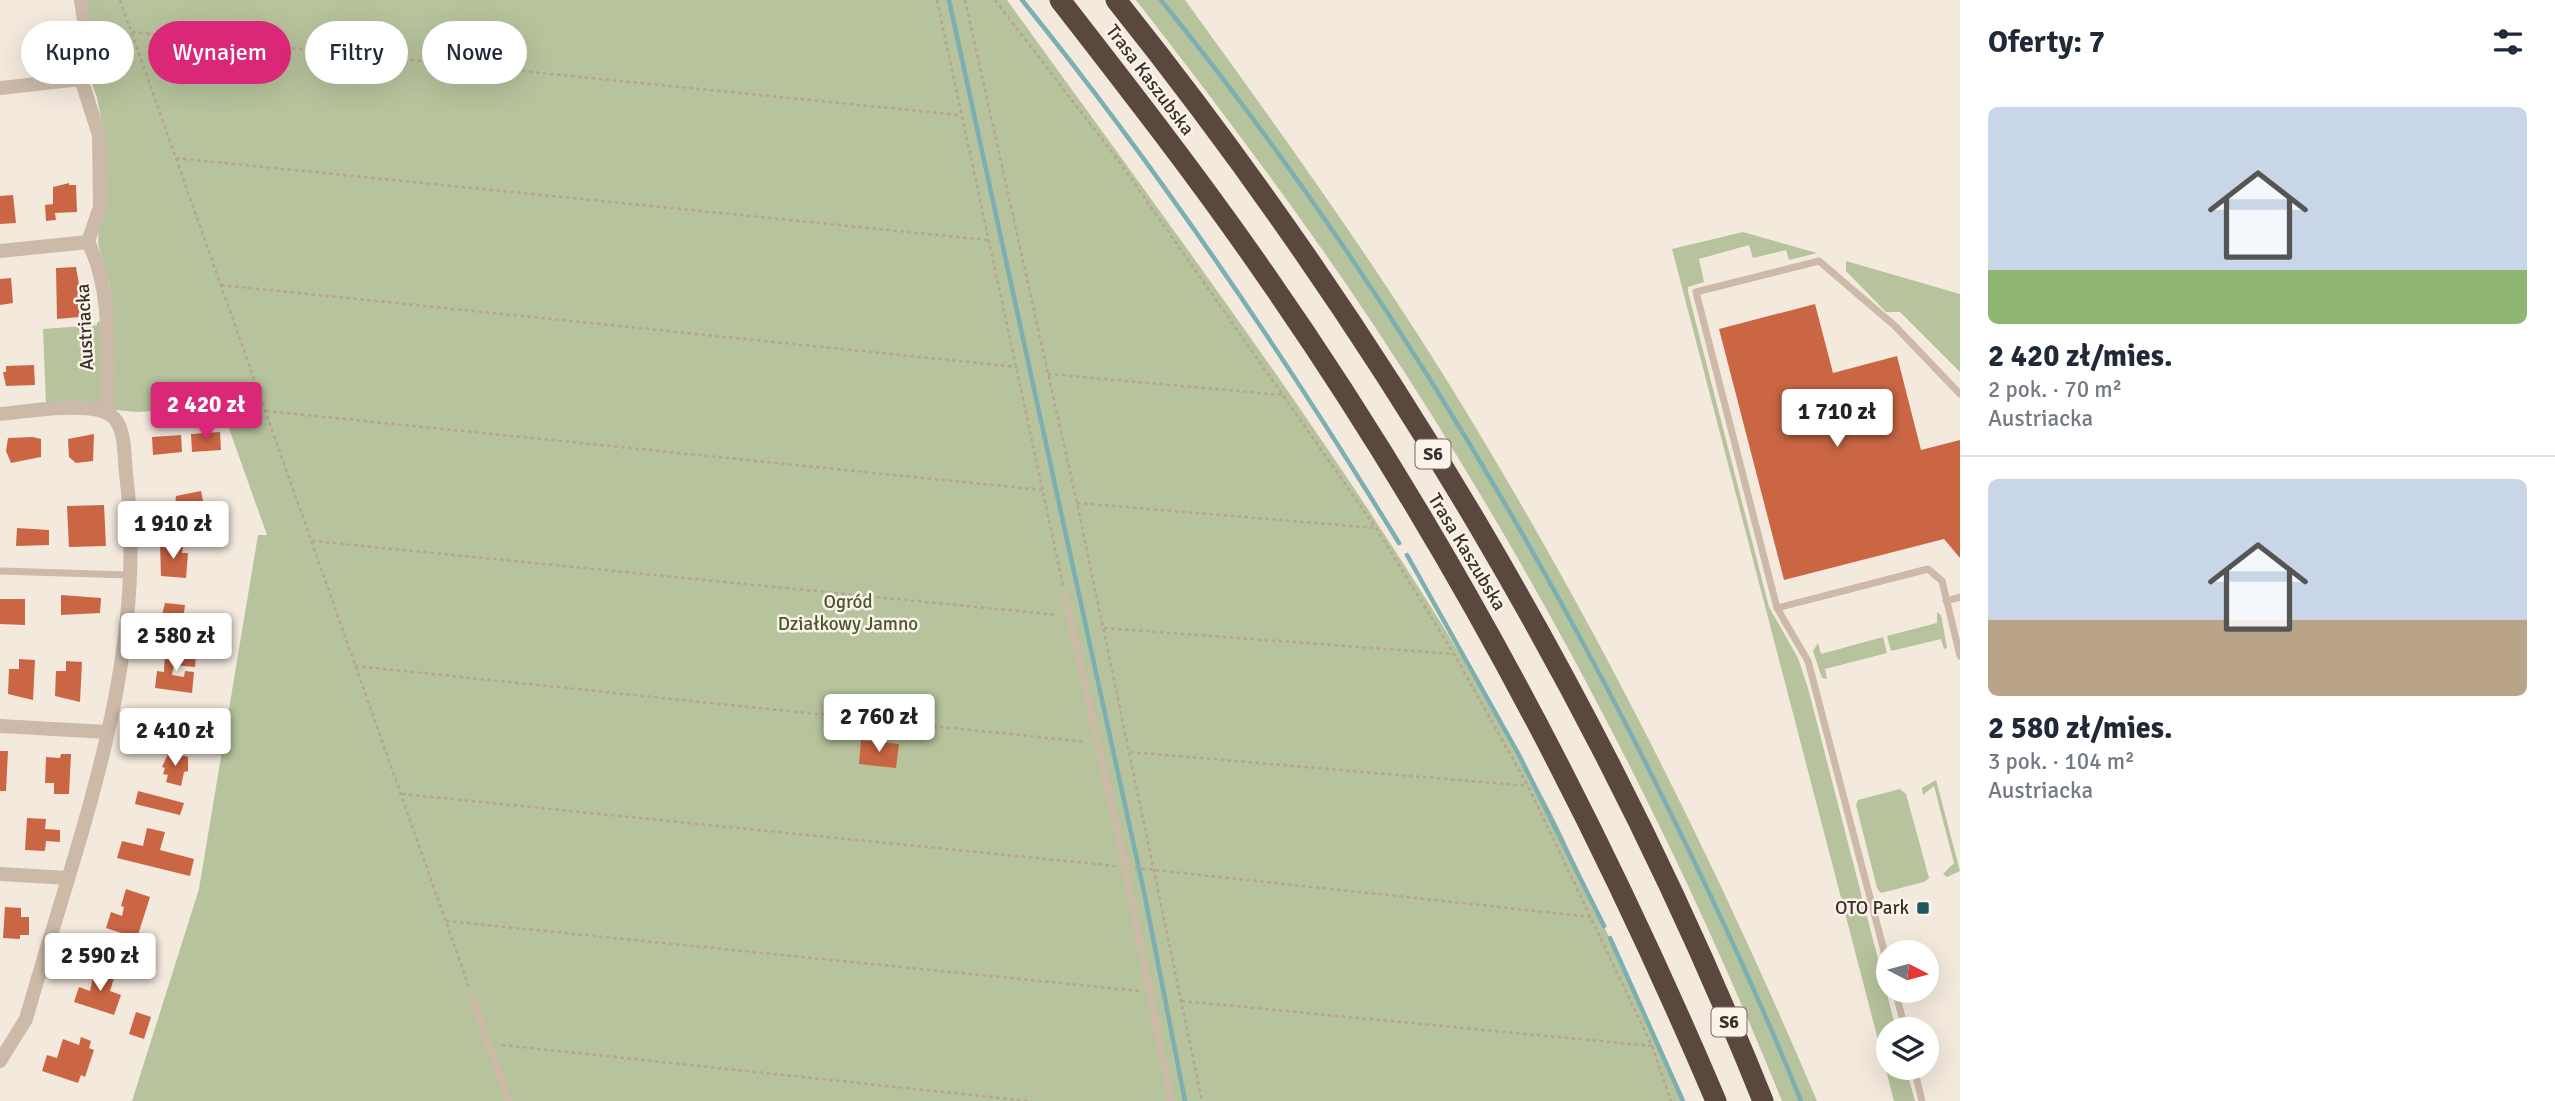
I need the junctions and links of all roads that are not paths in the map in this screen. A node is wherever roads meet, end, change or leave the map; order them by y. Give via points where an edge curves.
1 (81, 0) edge
2 (1060, 0) edge
3 (1116, 0) edge
4 (85, 21) edge
5 (36, 84) edge
6 (83, 84) edge
7 (0, 88) edge
8 (88, 242) junction
9 (0, 251) edge
10 (1960, 394) edge
11 (108, 413) junction
12 (0, 414) edge
13 (0, 571) edge
14 (130, 575) junction
15 (1065, 595) road end
16 (1960, 597) edge
17 (1947, 601) junction
18 (1777, 608) junction
19 (1960, 656) edge
20 (0, 726) edge
21 (107, 732) junction
22 (0, 874) edge
23 (68, 878) junction
24 (1881, 940) edge
25 (472, 997) road end
26 (0, 1061) edge
27 (1917, 1080) edge
28 (509, 1101) edge
29 (1171, 1101) edge
30 (1716, 1101) edge
31 (1763, 1101) edge
32 (1922, 1101) edge

1 - 4 street
2 - 30 highway, Trasa Kaszubska / S6 via 1266,275 1438,547 1588,822
3 - 31 highway, Trasa Kaszubska / S6 via 1294,239 1477,526 1610,769 1682,916
5 - 7 street
6 - 8 street via 99,135 100,207
8 - 9 street
8 - 11 street, Austriacka via 100,265 103,288
10 - 18 lane via 1895,326 1819,261 1696,292
11 - 12 street via 90,407
11 - 14 street, Austriacka via 121,429 132,517
13 - 14 lane
14 - 21 street, Austriacka via 117,699
15 - 29 lane
16 - 17 lane
17 - 18 lane via 1942,581 1928,569
17 - 19 lane
18 - 24 lane via 1808,661
20 - 21 street
21 - 23 street, Austriacka
22 - 23 street
23 - 26 street, Austriacka via 26,1019
25 - 28 lane
27 - 32 lane

